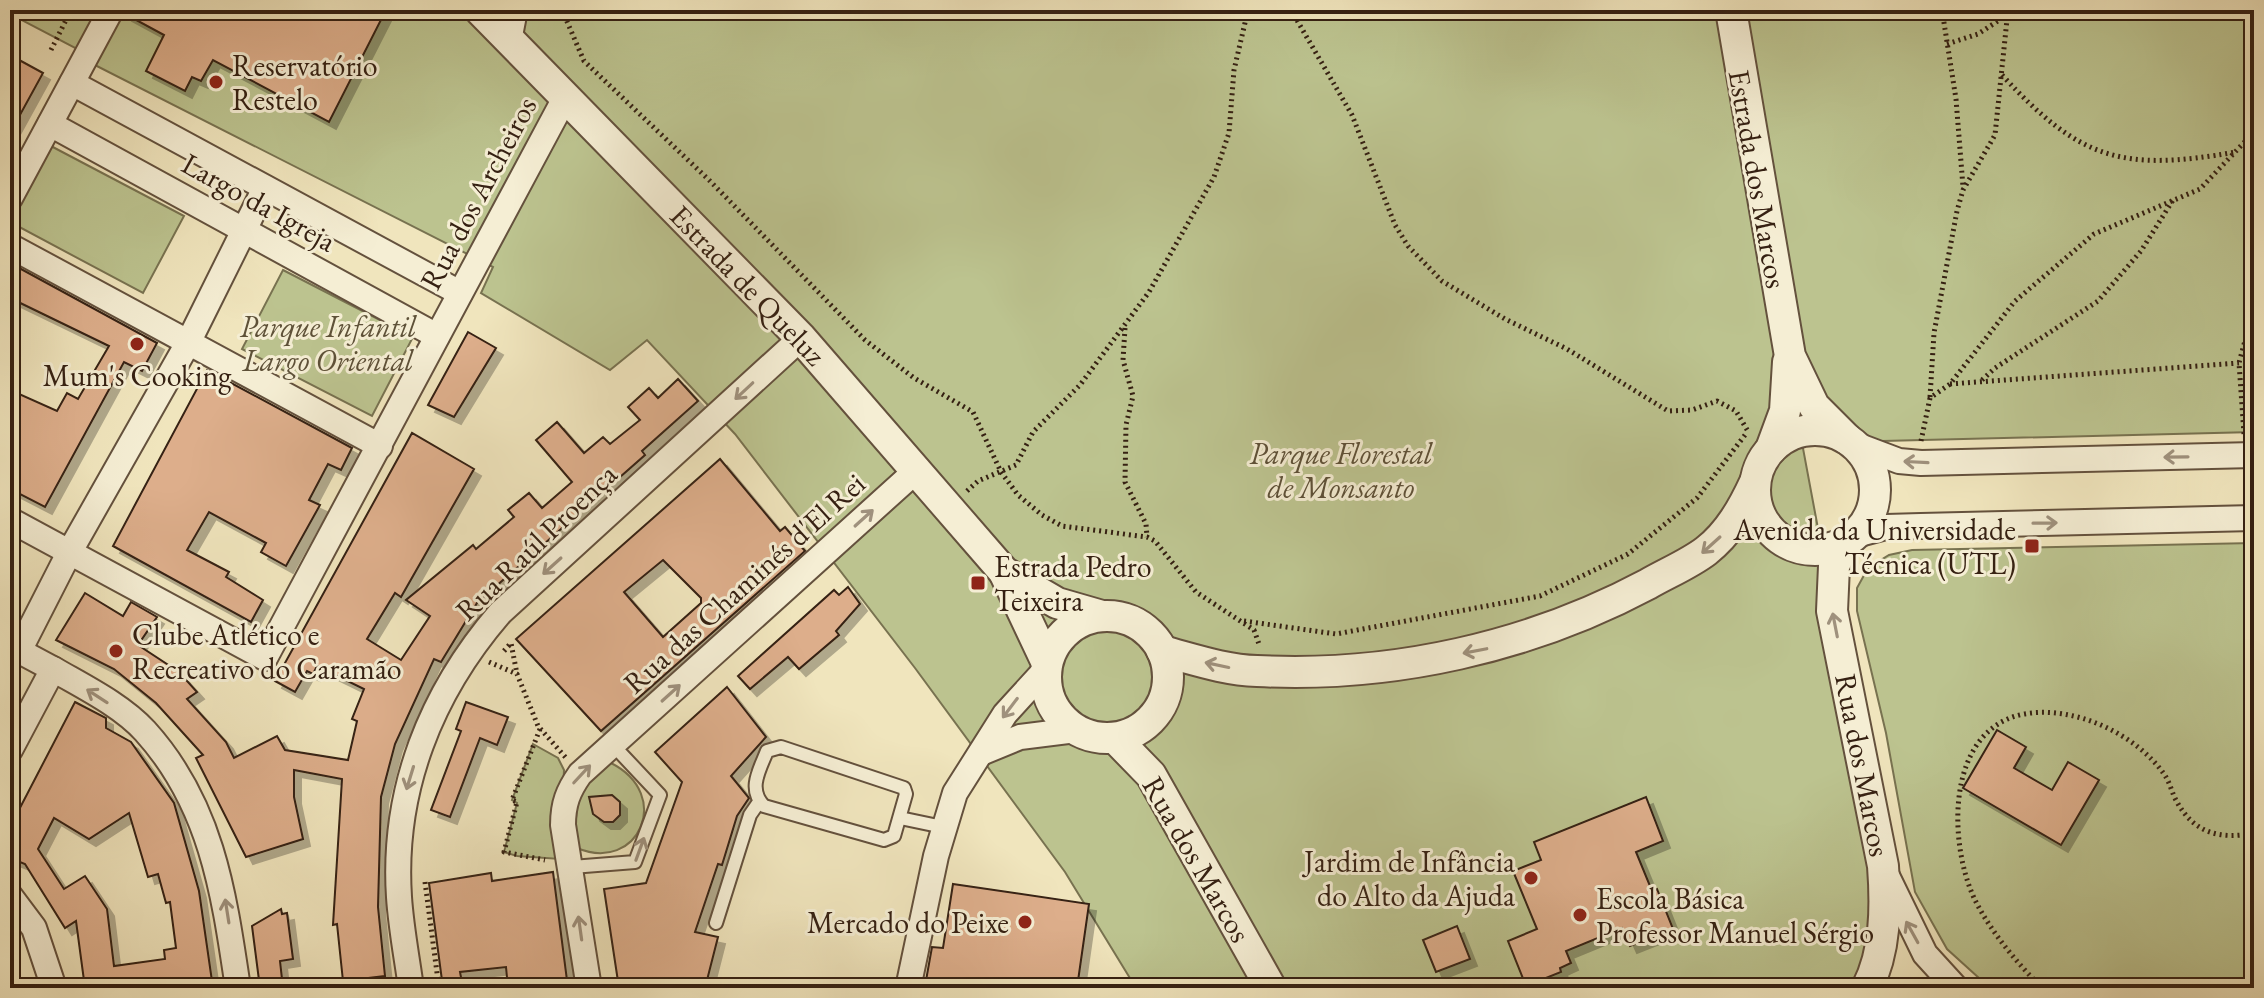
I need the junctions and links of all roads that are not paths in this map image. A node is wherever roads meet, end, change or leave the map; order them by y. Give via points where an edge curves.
1 (111, 10) edge
2 (480, 10) edge
3 (515, 10) edge
4 (1731, 10) edge
5 (509, 41) junction
6 (72, 83) junction
7 (566, 96) junction
8 (50, 124) junction
9 (265, 188) junction
10 (10, 198) edge
11 (244, 230) junction
12 (10, 246) edge
13 (460, 293) junction
14 (437, 336) junction
15 (801, 338) junction
16 (188, 343) junction
17 (1788, 348) junction
18 (1850, 442) junction
19 (380, 446) junction
20 (1760, 455) junction
21 (2250, 455) edge
22 (918, 469) junction
23 (2254, 518) edge
24 (10, 520) edge
25 (1850, 539) junction
26 (69, 553) junction
27 (1004, 572) junction
28 (1102, 616) junction
29 (14, 649) edge
30 (1162, 651) junction
31 (1046, 666) junction
32 (53, 669) junction
33 (1076, 730) junction
34 (1115, 738) junction
35 (613, 745) junction
36 (10, 750) edge
37 (981, 753) junction
38 (759, 802) junction
39 (900, 818) junction
40 (943, 827) junction
41 (571, 863) junction
42 (1883, 866) junction
43 (10, 896) edge
44 (716, 923) dead end
45 (54, 988) edge
46 (238, 988) edge
47 (411, 988) edge
48 (589, 988) edge
49 (908, 988) edge
50 (1271, 988) edge
51 (1867, 988) edge
52 (1956, 988) edge

1 - 6 street
2 - 5 street, Estrada de Queluz
3 - 5 street
4 - 17 street, Estrada dos Marcos
5 - 7 street, Estrada de Queluz
6 - 8 street
6 - 9 street, Largo da Igreja
7 - 13 street, Rua dos Archeiros
7 - 15 street, Estrada de Queluz
8 - 10 street
8 - 11 street, Largo da Igreja
9 - 11 street
9 - 13 street, Largo da Igreja
11 - 14 street, Largo da Igreja
11 - 16 street
12 - 16 street
13 - 14 street, Rua dos Archeiros
14 - 19 street, Rua dos Archeiros
15 - 22 street, Estrada de Queluz
15 -> 47 street, Rua Raúl Proença via 500,613 458,665 407,784 400,831 399,900
16 - 19 street
16 - 26 street
17 - 18 street, Estrada dos Marcos via 1814,406
17 - 20 street, Estrada dos Marcos via 1788,395
18 - 20 street via 1832,432 1800,432
21 -> 18 street via 1921,463 1899,461
18 - 25 street via 1867,460 1875,479 1875,499 1869,519
19 - 26 street, Rua dos Archeiros via 265,658
20 - 25 street via 1755,501 1773,534 1807,550 1826,550
20 -> 30 street, Estrada dos Marcos via 1730,526 1706,551 1600,609 1481,651 1296,672 1218,666
22 - 27 street, Estrada de Queluz
35 -> 22 street, Rua das Chaminés d'El Rei
25 -> 23 street via 1886,527
24 - 26 street
42 -> 25 street, Rua dos Marcos via 1832,611 1834,566
26 - 29 street
27 - 28 street, Estrada de Queluz via 1057,603
27 - 31 street, Estrada de Queluz
28 - 30 street via 1138,624
28 - 31 street via 1067,630
29 - 32 street
30 - 34 street via 1168,669 1161,706 1149,721
31 - 33 street via 1052,705
31 -> 37 street via 1005,714
32 - 36 street
46 -> 32 street via 222,880 204,824 180,777 144,730
33 - 34 street
33 - 37 street via 1020,737
34 - 50 street, Rua dos Marcos via 1151,775
41 -> 35 street, Rua das Chaminés d'El Rei via 563,805 580,774
41 -> 35 lane via 635,862 660,795
37 - 40 street via 966,770
38 - 39 lane via 884,840 894,836
38 - 39 lane via 755,788 767,751 781,747 896,783 906,794
38 - 44 lane via 750,815
39 - 40 lane
40 - 49 street
48 -> 41 street, Rua das Chaminés d'El Rei
42 - 51 street, Rua dos Marcos via 1886,907
52 -> 42 street via 1925,954
43 - 45 street via 34,928

